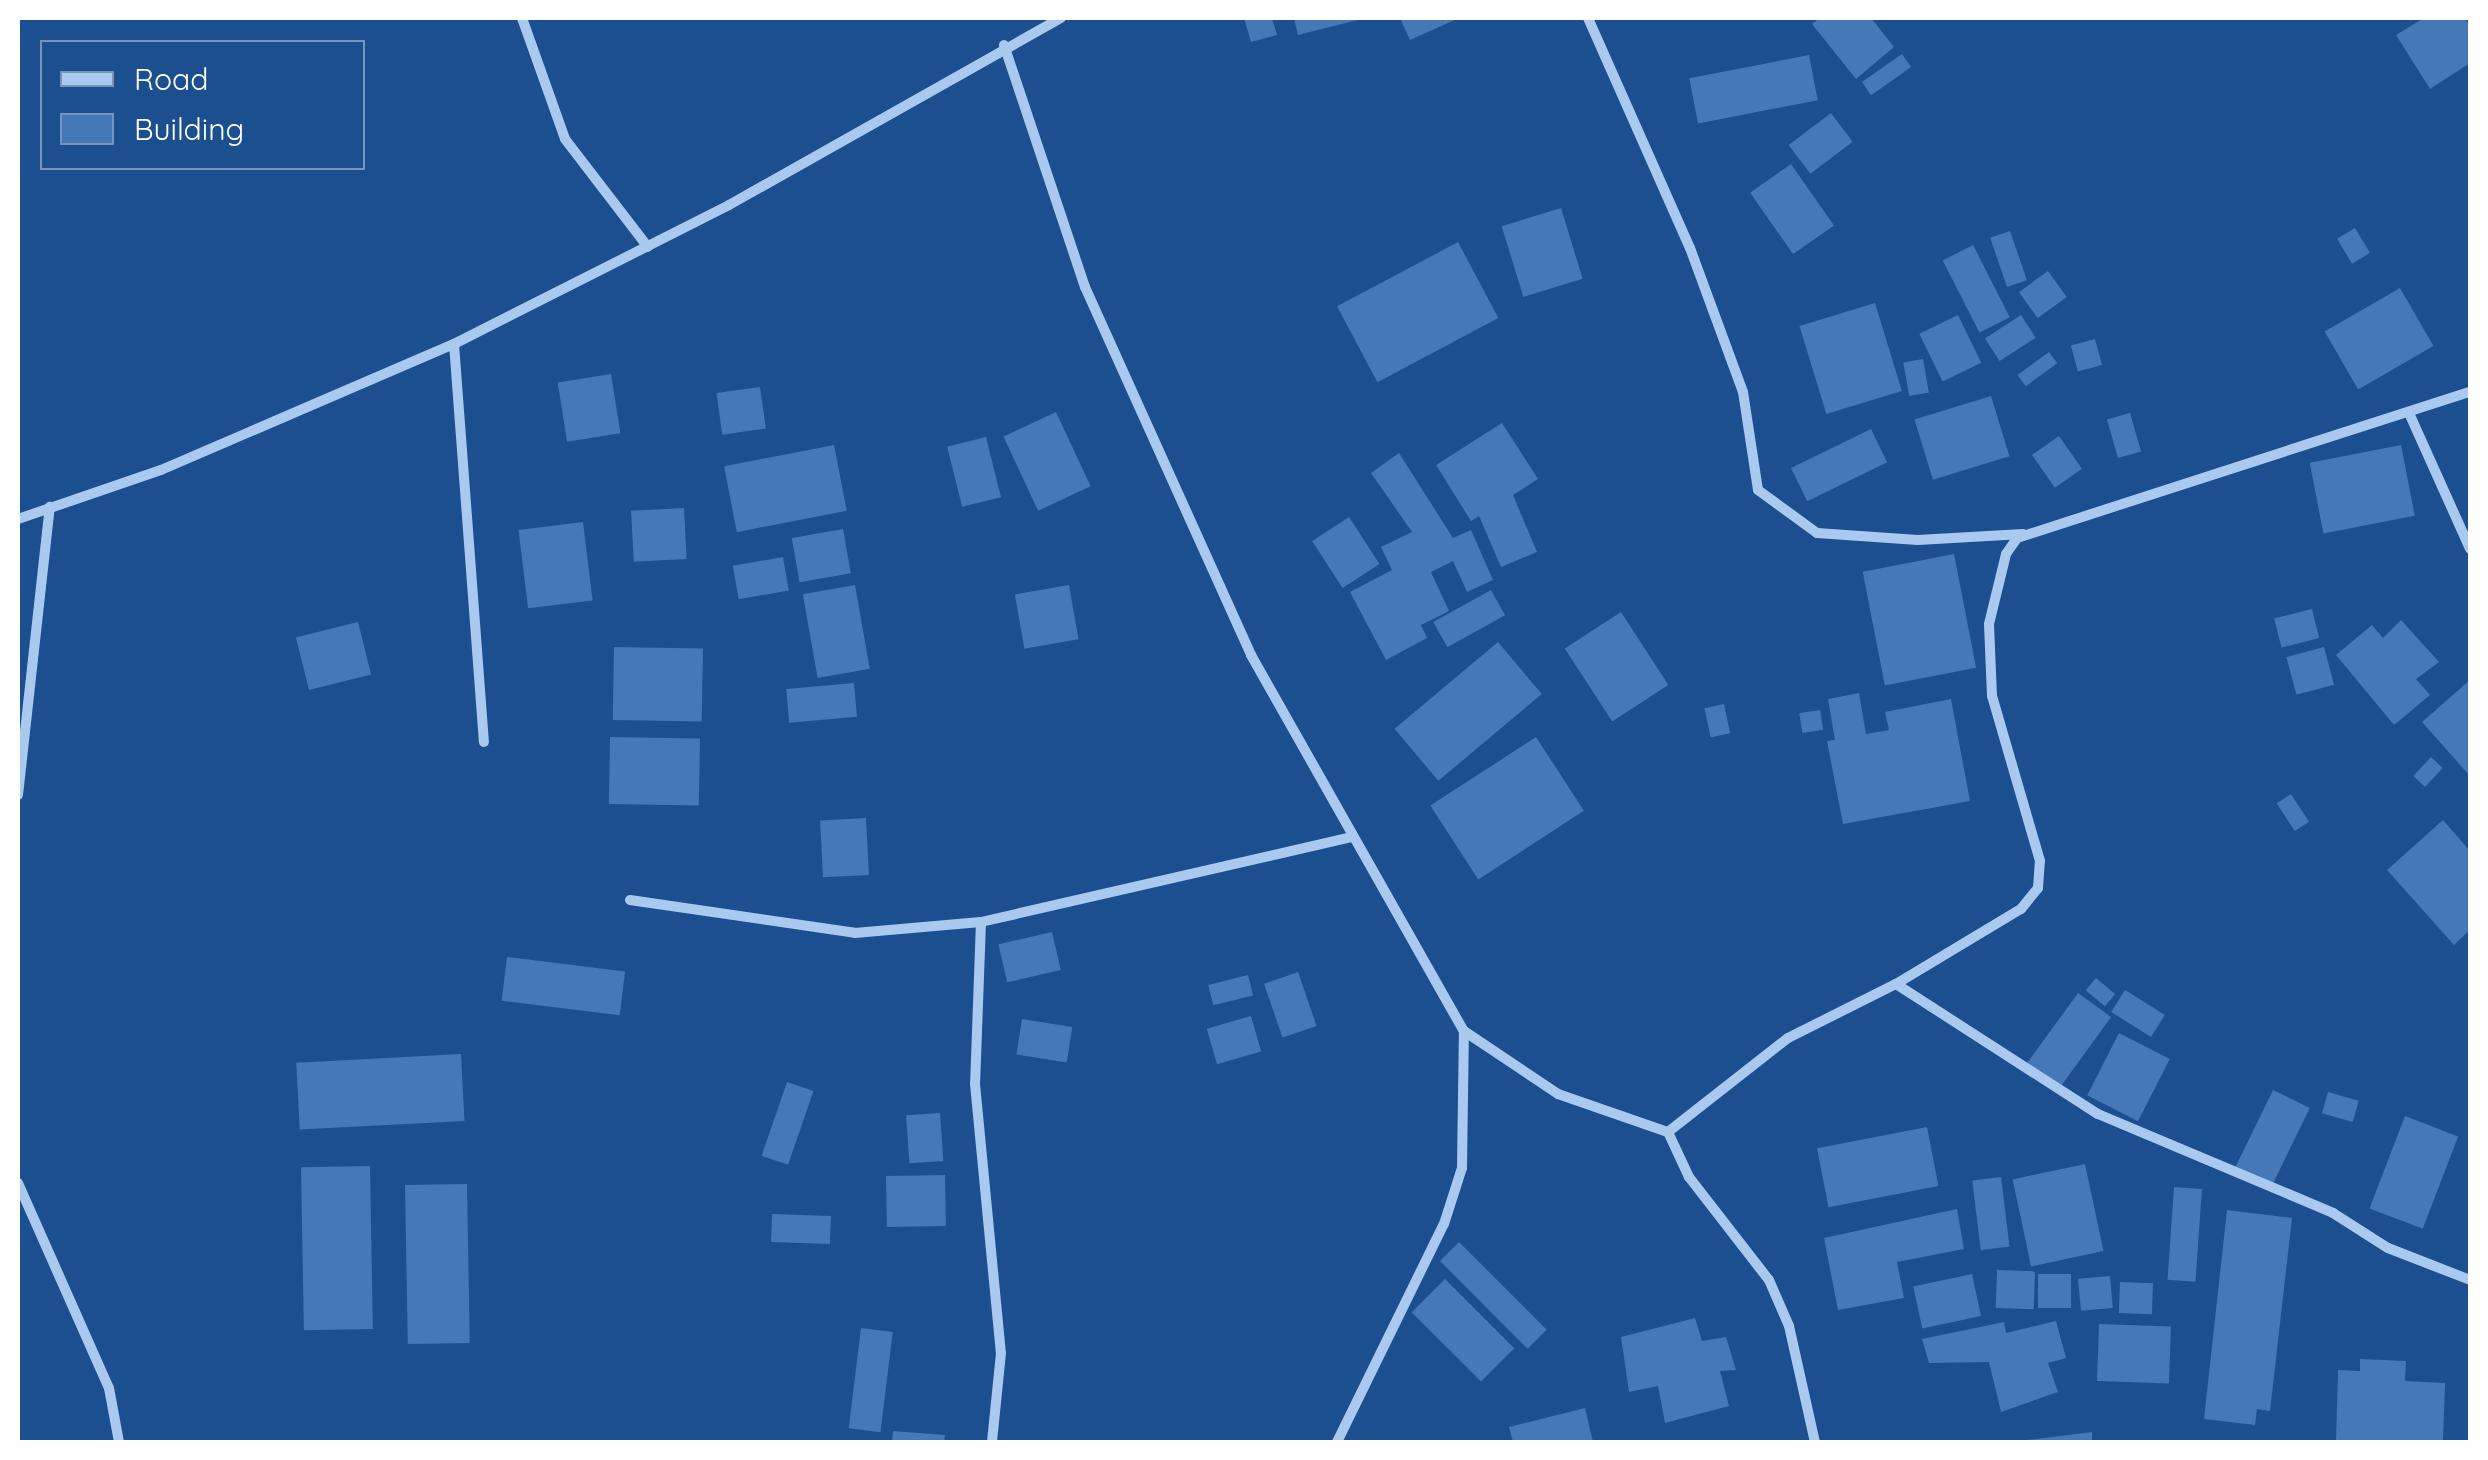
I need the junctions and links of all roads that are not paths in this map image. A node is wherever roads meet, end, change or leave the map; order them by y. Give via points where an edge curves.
1 (522, 18) edge
2 (1061, 18) edge
3 (1588, 18) edge
4 (1004, 46) junction
5 (648, 247) junction
6 (454, 344) junction
7 (2470, 392) edge
8 (2410, 414) junction
9 (50, 507) junction
10 (18, 519) edge
11 (2033, 531) junction
12 (2470, 549) edge
13 (484, 742) dead end
14 (18, 795) edge
15 (1352, 837) junction
16 (630, 900) dead end
17 (981, 922) junction
18 (1896, 984) junction
19 (1464, 1031) junction
20 (1668, 1132) junction
21 (18, 1183) edge
22 (2470, 1280) edge
23 (119, 1442) edge
24 (992, 1442) edge
25 (1337, 1442) edge
26 (1815, 1442) edge

1 - 5 street via 565,139
2 - 4 street
3 - 11 street via 1690,248 1743,392 1758,490 1817,533 1918,540
4 - 5 street via 944,86
4 - 15 street via 1084,287 1252,655
5 - 6 street
6 - 9 street via 161,470
6 - 13 street
7 - 8 street
8 - 11 street
8 - 12 street
9 - 10 street
9 - 14 street
11 - 18 street via 2006,554 1989,624 1992,696 2040,861 2038,888 2021,908
15 - 17 street
15 - 19 street
16 - 17 street via 856,933
17 - 24 street via 975,1084 1001,1353
18 - 20 street via 1788,1038
18 - 22 street via 2098,1114 2334,1213 2388,1248
19 - 20 street via 1558,1094
19 - 25 street via 1462,1168 1444,1224
20 - 26 street via 1689,1177 1769,1280 1789,1326
21 - 23 street via 108,1388

